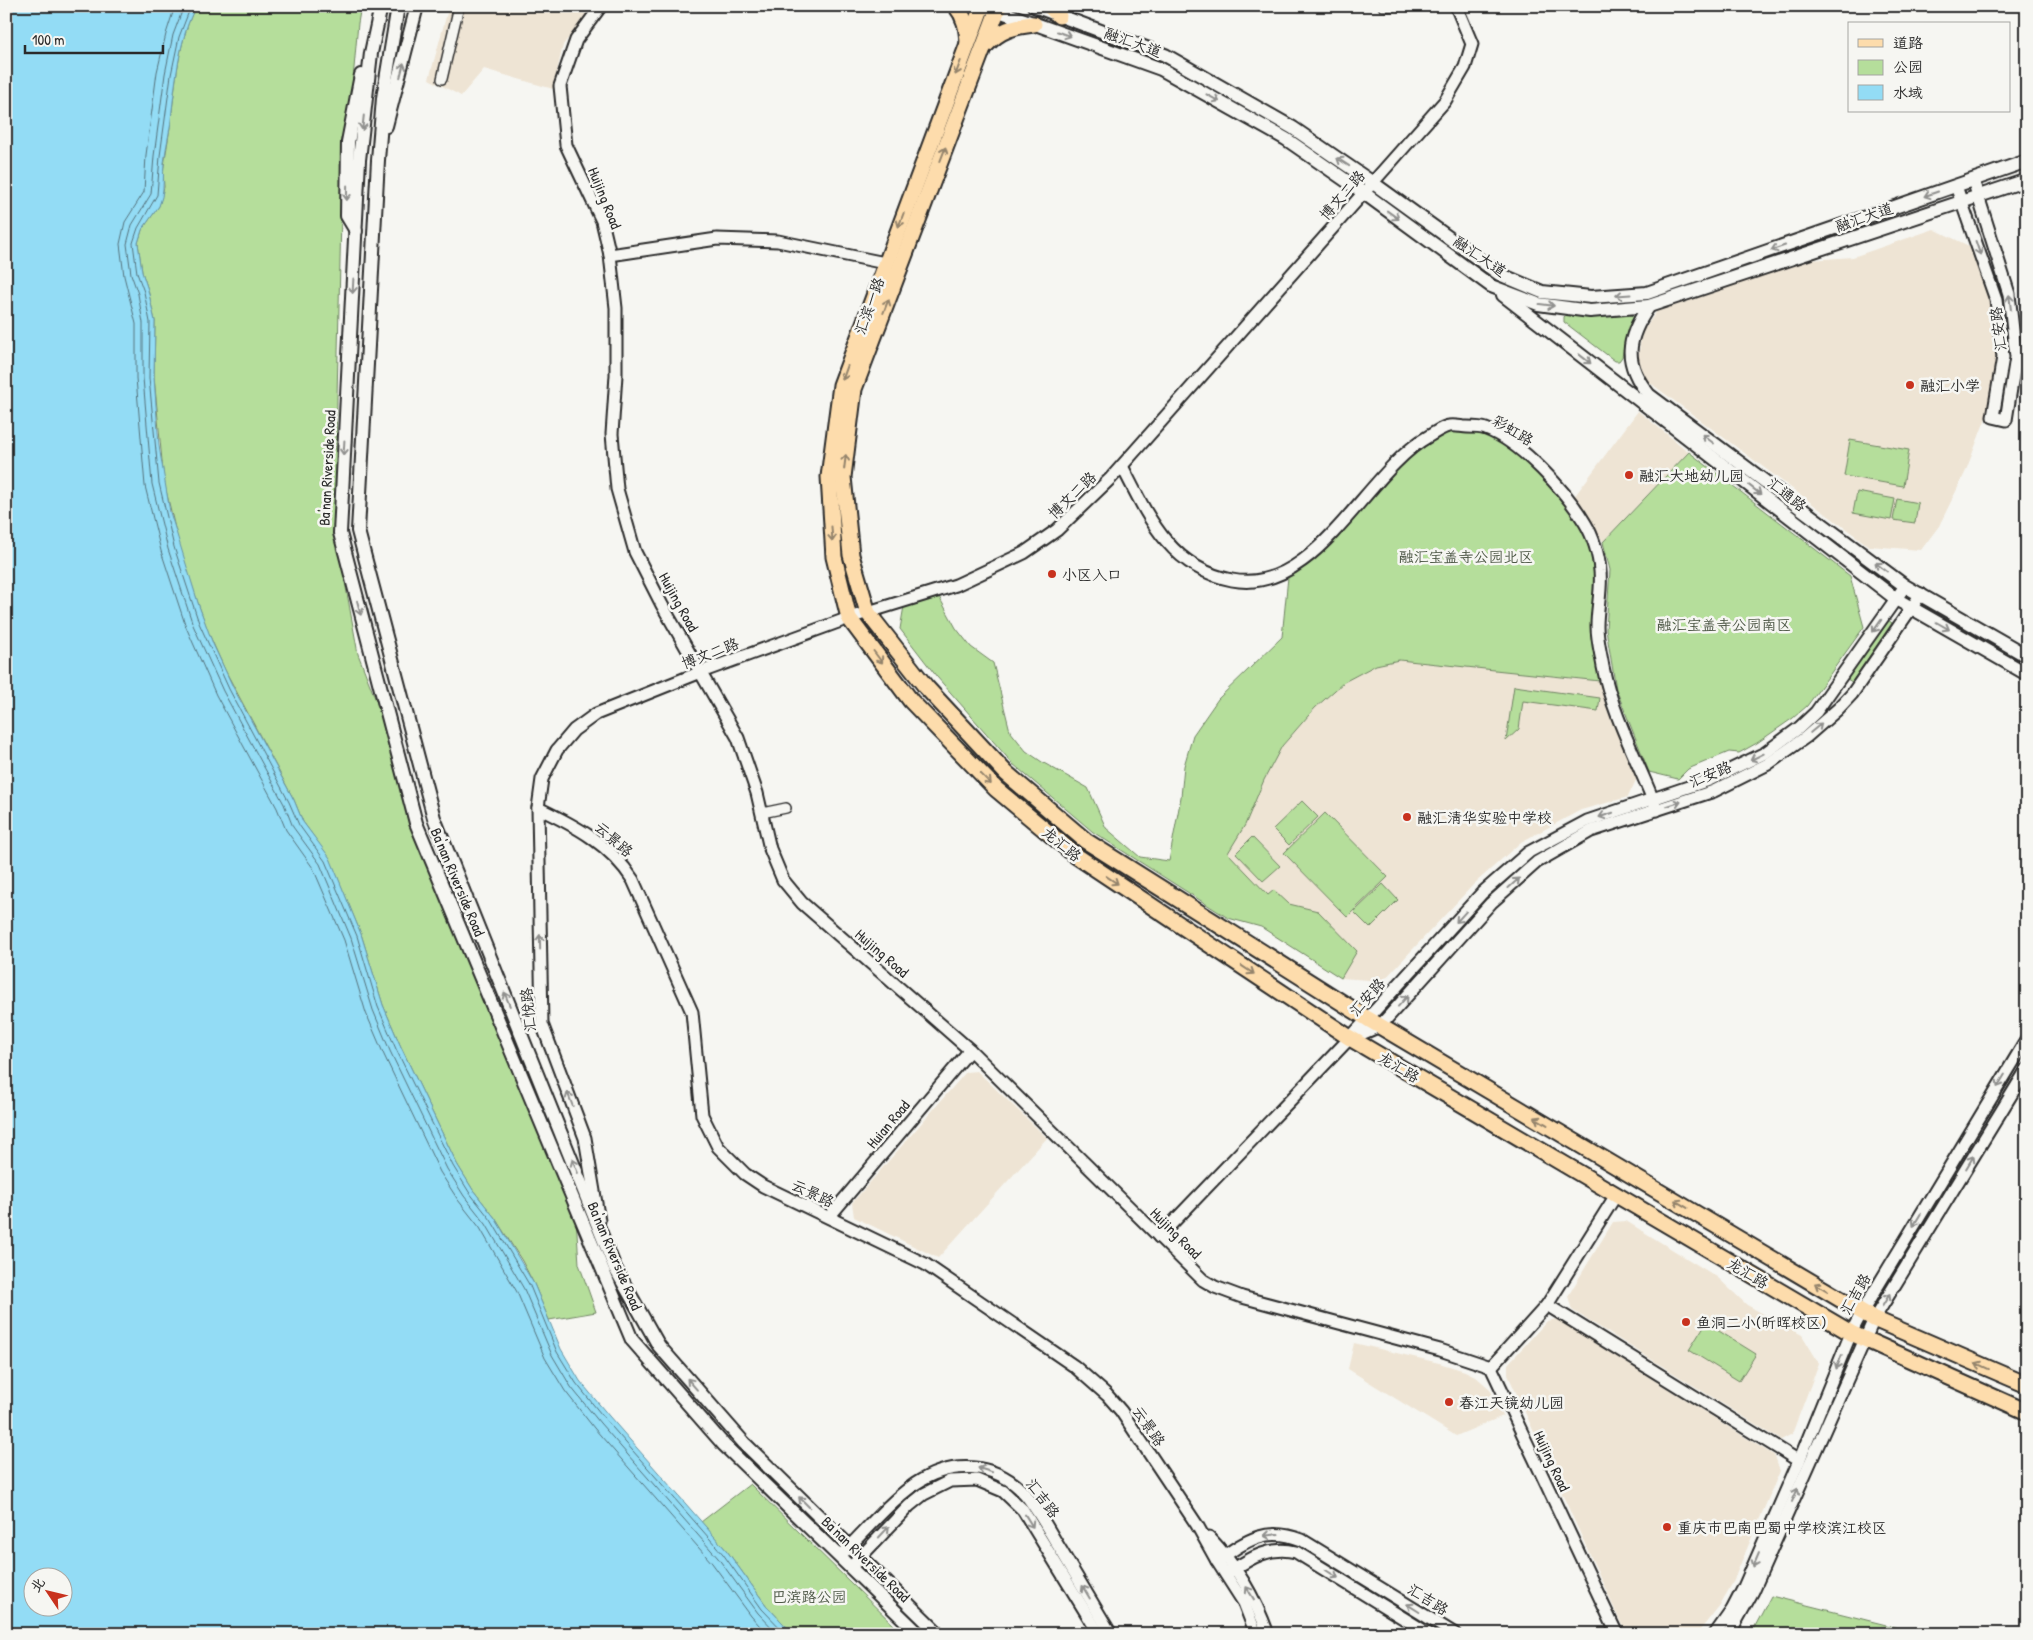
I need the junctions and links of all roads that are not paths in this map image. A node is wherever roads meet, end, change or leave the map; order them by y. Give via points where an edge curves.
1 (374, 6) edge
2 (382, 6) edge
3 (398, 6) edge
4 (417, 6) edge
5 (459, 6) edge
6 (601, 6) edge
7 (956, 6) edge
8 (1034, 6) edge
9 (1383, 6) edge
10 (1391, 6) edge
11 (1456, 6) edge
12 (991, 7) edge
13 (1054, 11) edge
14 (1034, 24) junction
15 (968, 43) junction
16 (982, 50) junction
17 (442, 79) dead end
18 (379, 150) junction
19 (2027, 161) edge
20 (1973, 180) junction
21 (2027, 180) edge
22 (1373, 182) junction
23 (1956, 186) junction
24 (1364, 193) junction
25 (1978, 196) junction
26 (1962, 202) junction
27 (356, 231) junction
28 (610, 256) junction
29 (885, 263) junction
30 (1491, 286) junction
31 (1649, 306) junction
32 (1122, 466) junction
33 (1905, 586) junction
34 (1921, 594) junction
35 (1896, 599) junction
36 (1912, 608) junction
37 (868, 613) junction
38 (849, 618) junction
39 (2027, 656) edge
40 (701, 672) junction
41 (2027, 674) edge
42 (1655, 805) junction
43 (538, 808) junction
44 (786, 808) dead end
45 (762, 813) junction
46 (1374, 1022) junction
47 (1350, 1038) junction
48 (2027, 1039) edge
49 (970, 1050) junction
50 (2027, 1069) edge
51 (1616, 1195) junction
52 (829, 1217) junction
53 (601, 1231) junction
54 (1159, 1237) junction
55 (1547, 1305) junction
56 (1868, 1315) junction
57 (1857, 1337) junction
58 (1491, 1367) junction
59 (2027, 1385) edge
60 (2027, 1412) edge
61 (1799, 1461) junction
62 (849, 1547) junction
63 (840, 1556) junction
64 (860, 1557) junction
65 (1222, 1558) junction
66 (851, 1567) junction
67 (1230, 1572) junction
68 (919, 1634) edge
69 (939, 1634) edge
70 (1099, 1634) edge
71 (1111, 1634) edge
72 (1256, 1634) edge
73 (1268, 1634) edge
74 (1430, 1634) edge
75 (1455, 1634) edge
76 (1617, 1634) edge
77 (1715, 1634) edge
78 (1729, 1634) edge

1 -> 27 main road via 348,142 346,216
2 -> 27 main road, Ba'nan Riverside Road via 371,53
3 - 18 main road, Ba'nan Riverside Road via 383,98
18 -> 4 main road
5 - 17 street
6 - 28 street, Huijing Road via 576,40 560,86 566,144 602,222
7 - 15 main road via 962,13
8 - 13 main road, 融汇大道
9 - 10 street
11 - 22 street, 博文二路 via 1472,44 1465,67 1445,101
12 - 14 main road, 融汇大道
12 - 15 main road, 汇滨一路
12 - 16 main road, 汇滨一路
22 -> 13 main road, 融汇大道 via 1293,128 1165,55
14 - 16 main road via 1004,30
14 -> 24 main road, 融汇大道 via 1161,69 1286,139
15 -> 29 main road, 汇滨一路
37 -> 16 main road, 汇滨一路 via 851,555 843,477 854,389
53 -> 18 main road, Ba'nan Riverside Road via 434,818 358,531
19 - 20 main road, 融汇大道
20 - 23 main road, 融汇大道
20 - 25 street, 汇安路
21 - 25 main road, 融汇大道
23 -> 22 main road, 融汇大道 via 1647,293 1591,297 1542,292 1499,274
22 - 24 street, 博文二路
23 - 26 street, 汇安路
24 -> 30 main road, 融汇大道
24 - 32 street, 博文二路
25 - 26 main road, 融汇大道
26 -> 25 street, 汇安路 via 1996,300 2003,357 1993,417 2006,420 2016,357 2009,294
26 - 31 main road, 融汇大道
27 -> 63 main road, Ba'nan Riverside Road via 340,533 416,823 632,1340 724,1445
28 - 29 street via 718,239 778,241
28 - 40 street, Huijing Road via 616,308 612,434 617,489 635,552
29 -> 38 main road, 汇滨一路 via 841,385 829,477 834,557
30 -> 31 main road, 融汇大道 via 1538,304 1590,311
30 -> 35 main road, 汇通路
33 -> 31 main road, 汇通路 via 1649,395 1632,368 1630,351 1633,335
32 - 37 street, 博文二路 via 1057,530 1024,553 956,584
32 - 42 street, 彩虹路 via 1146,513 1184,559 1198,570 1242,582 1272,579 1296,565 1324,542 1416,443 1447,426 1485,428 1524,452 1557,486 1586,524 1595,547 1600,572 1597,628 1603,668 1611,698
33 - 34 main road, 汇通路
33 - 35 street, 汇安路
34 - 36 street, 汇安路
34 - 39 main road, 汇通路
35 - 36 main road, 汇通路
35 -> 42 street, 汇安路 via 1830,694 1800,728 1765,753
36 -> 41 main road, 汇通路
42 -> 36 street, 汇安路 via 1714,791 1768,764 1806,737 1852,694
37 - 38 street, 博文二路
37 - 46 main road, 龙汇路 via 926,688 1006,773 1086,841
38 - 40 street, 博文二路
38 -> 47 main road, 龙汇路 via 912,701 996,789 1053,837 1075,855
40 - 43 street, 博文二路 via 596,714 574,730 556,750 542,779
40 - 45 street, Huijing Road via 738,738
42 - 46 street, 汇安路 via 1591,831 1537,862 1491,903
43 - 52 street, 云景路 via 596,840 622,864 633,880 692,1012 702,1115 718,1147 738,1168 763,1186
53 -> 43 street, 汇悦路 via 585,1138 542,1024
44 - 45 street
45 - 49 street, Huijing Road via 770,849 782,880 802,903
46 - 47 street, 汇安路
56 -> 46 main road, 龙汇路
47 - 51 main road, 龙汇路
47 - 54 street, 汇安路
48 -> 56 street, 汇吉路
49 - 52 street, Huian Road
49 - 54 street, Huijing Road
56 -> 50 street, 汇吉路
51 - 55 street
51 - 57 main road, 龙汇路
52 - 65 street, 云景路 via 925,1264 1092,1380 1121,1411
62 -> 53 main road, Ba'nan Riverside Road via 744,1443 659,1346 614,1268
54 - 58 street, Huijing Road via 1203,1280 1229,1293
55 - 58 street
55 - 61 street
56 - 57 street, 汇吉路
59 -> 56 main road, 龙汇路
57 - 60 main road, 龙汇路
57 -> 61 street, 汇吉路
78 -> 57 street, 汇吉路 via 1753,1591
58 - 76 street, Huijing Road
61 -> 77 street, 汇吉路 via 1744,1587
62 - 63 street, 汇吉路
62 - 64 main road, Ba'nan Riverside Road
71 -> 62 street, 汇吉路 via 1032,1504 1013,1483 982,1468 950,1468 915,1484
63 - 66 main road, Ba'nan Riverside Road
64 - 66 street, 汇吉路
64 - 69 main road, Ba'nan Riverside Road
64 -> 70 street, 汇吉路 via 924,1494 950,1481 984,1482 1003,1492 1022,1510
65 - 67 street
75 -> 65 street, 汇吉路 via 1302,1540 1287,1534 1271,1533 1254,1538
66 - 68 main road, Ba'nan Riverside Road
67 - 72 street
73 -> 67 street via 1254,1598
67 -> 74 street, 汇吉路 via 1267,1551 1284,1549 1296,1552

